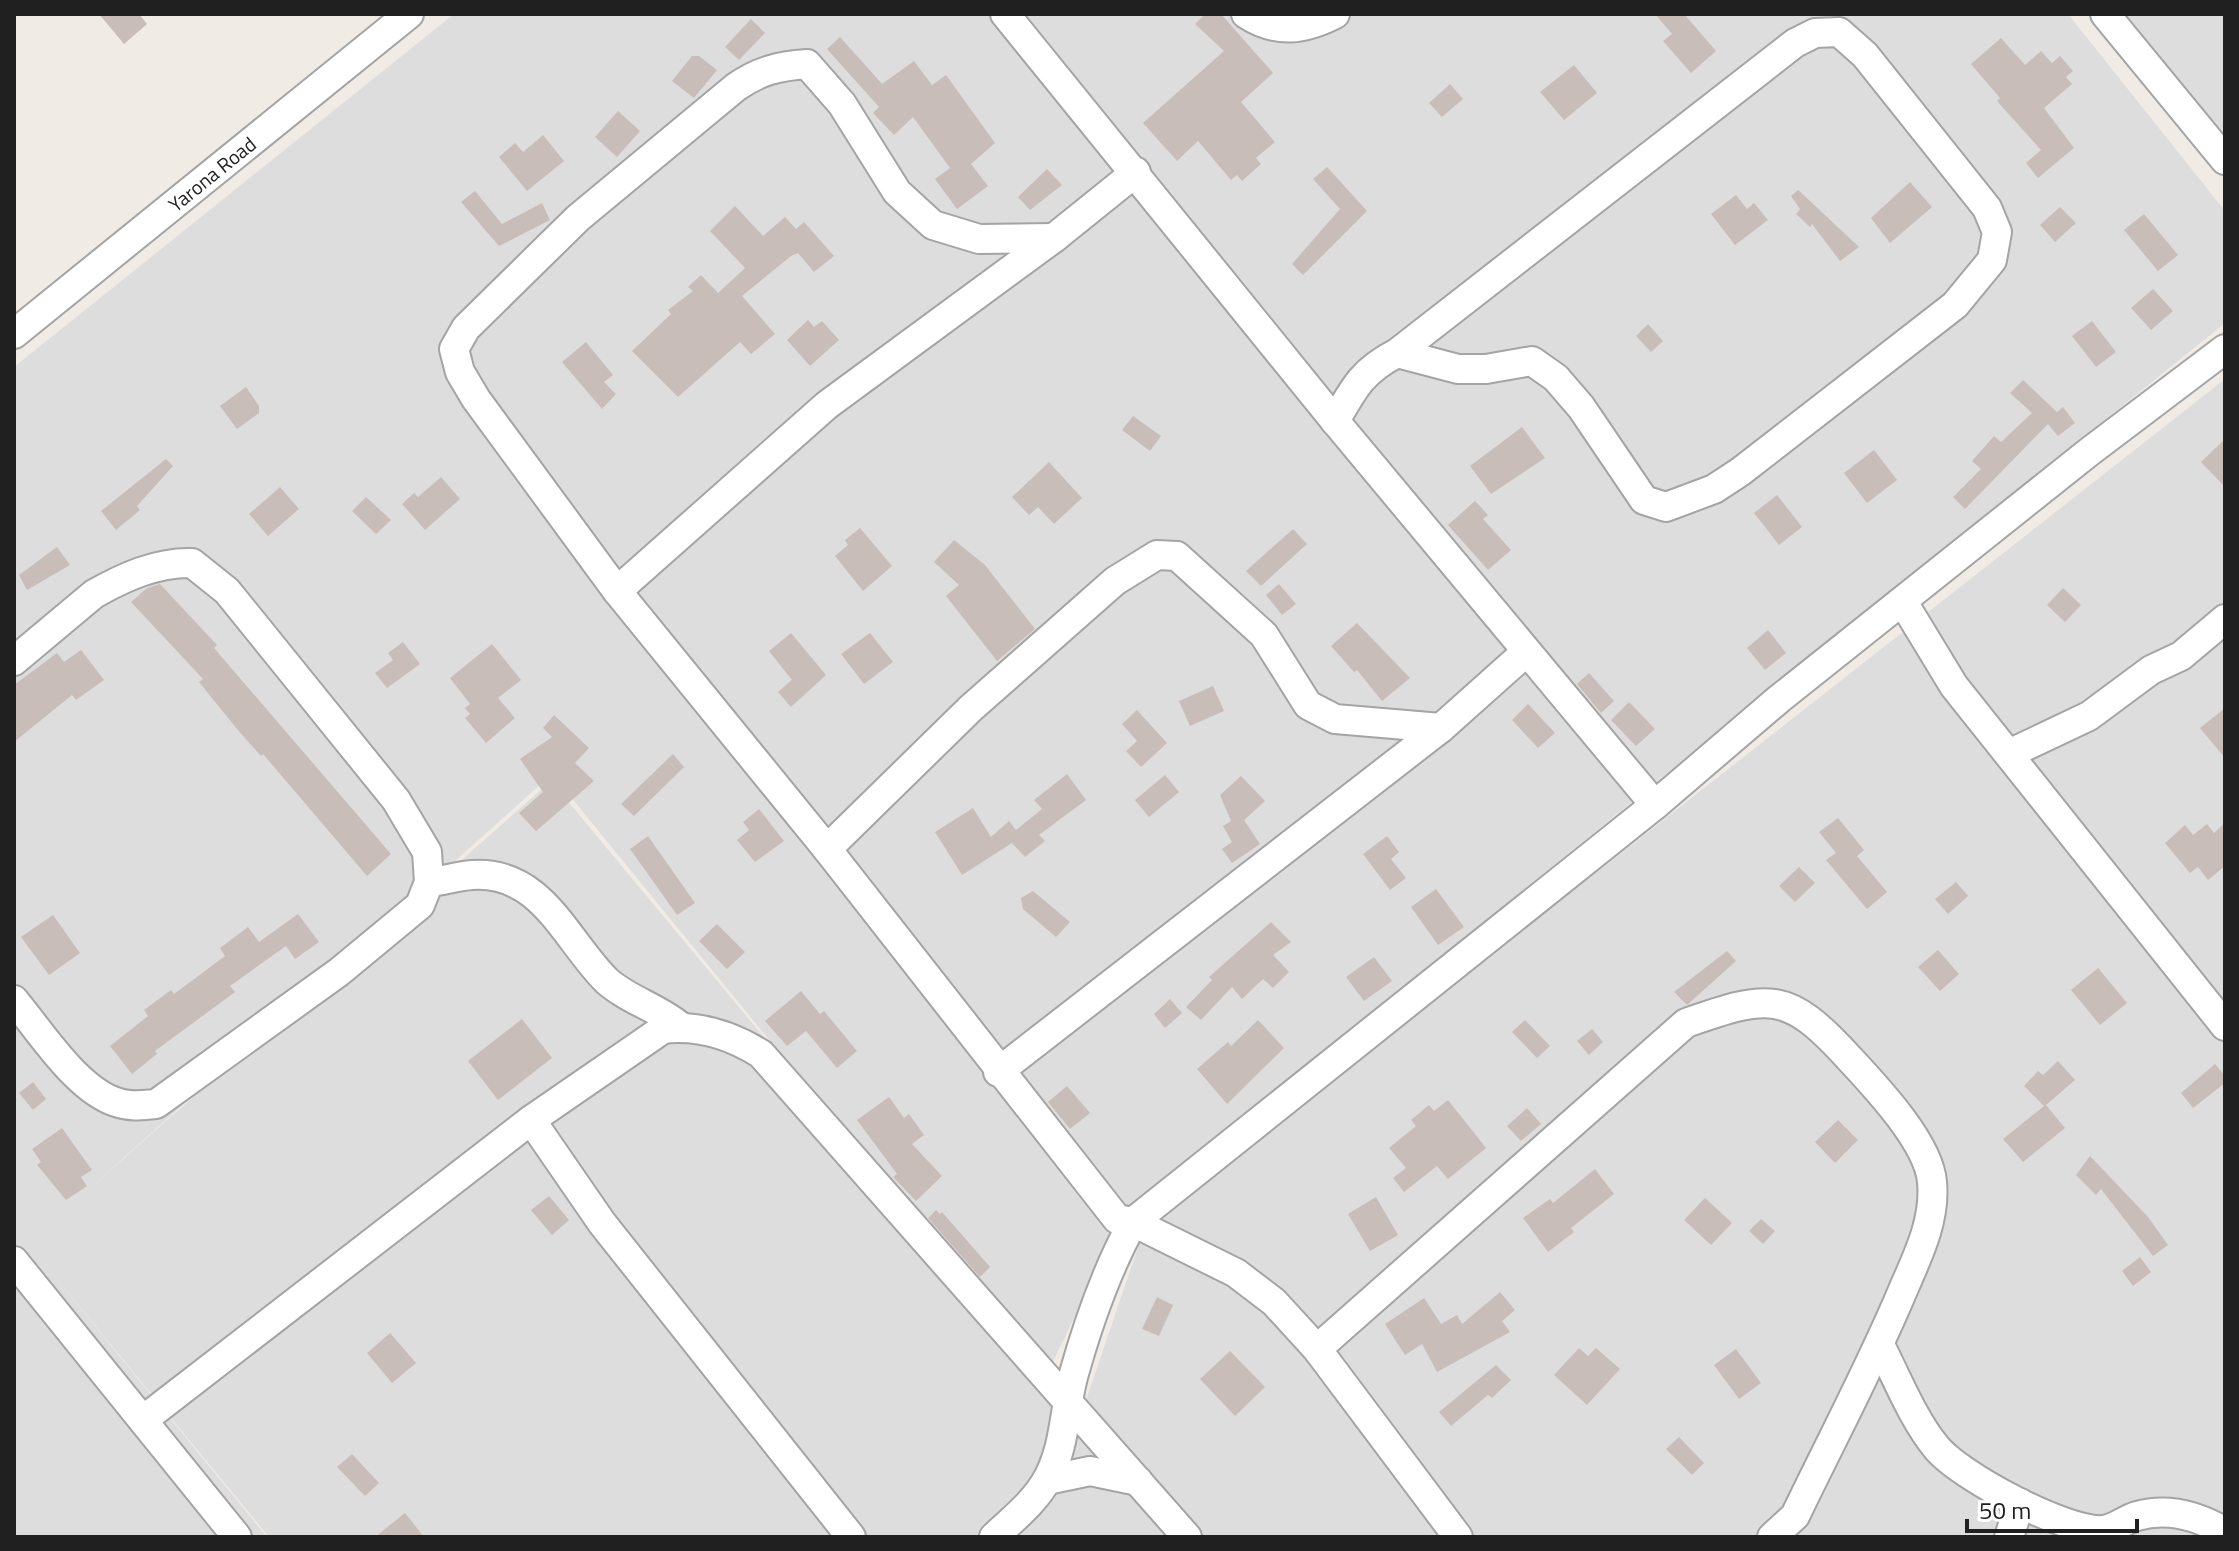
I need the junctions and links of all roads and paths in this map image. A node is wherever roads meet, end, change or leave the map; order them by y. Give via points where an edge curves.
1 (409, 14) edge
2 (1005, 14) edge
3 (1246, 14) edge
4 (1335, 14) edge
5 (2105, 14) edge
6 (2225, 160) edge
7 (1136, 172) junction
8 (1054, 238) junction
9 (14, 334) edge
10 (2225, 349) edge
11 (1397, 353) junction
12 (1335, 421) junction
13 (617, 591) junction
14 (1903, 602) junction
15 (2225, 619) edge
16 (1525, 653) junction
17 (14, 661) edge
18 (1441, 728) junction
19 (2011, 753) junction
20 (1655, 805) junction
21 (827, 849) junction
22 (429, 882) junction
23 (14, 1000) edge
24 (2225, 1026) edge
25 (681, 1027) junction
26 (998, 1072) junction
27 (531, 1120) junction
28 (1133, 1222) junction
29 (14, 1261) edge
30 (1880, 1345) junction
31 (1317, 1349) junction
32 (1068, 1399) junction
33 (143, 1420) junction
34 (1047, 1480) junction
35 (1138, 1481) junction
36 (2020, 1503) junction
37 (2225, 1532) edge
38 (237, 1537) edge
39 (851, 1537) edge
40 (994, 1537) edge
41 (1187, 1537) edge
42 (1458, 1537) edge
43 (1772, 1537) edge
44 (2009, 1537) edge

1 - 9 street, Yarona Road
2 - 7 street
3 - 4 street via 1279,29 1309,27
5 - 6 street
7 - 8 street
7 - 12 street
8 - 13 street via 827,405
8 - 13 street via 979,239 933,225 897,192 842,104 807,64 757,72 736,87 578,218 466,328 454,349 476,399
10 - 14 street
11 - 11 street via 1795,43 1815,33 1839,32 1865,55 1987,208 1997,232 1992,260 1955,305 1740,472 1714,489 1666,507 1644,500 1581,407 1556,378 1532,361 1458,369
11 - 12 street via 1365,374
12 - 16 street
13 - 21 street
14 - 19 street via 1954,686
14 - 20 street
15 - 19 street via 2181,656 2151,670 2089,716
16 - 18 street
16 - 20 street
17 - 22 street via 109,586 152,567 192,563 227,591 396,800 427,852
18 - 21 street via 1335,719 1308,705 1264,635 1177,556 1157,555 1115,581 971,708
18 - 26 street
19 - 24 street
20 - 28 street
21 - 26 street
22 - 23 street via 420,905 400,923 156,1104 115,1102 90,1087
22 - 25 street via 473,875 508,880 539,898 562,921 580,954 611,985
25 - 27 street via 663,1029
25 - 32 street via 718,1033 761,1054
26 - 28 street via 1117,1219
27 - 33 street
27 - 39 street via 602,1223
28 - 31 street via 1236,1273 1274,1302
28 - 32 street via 1090,1317
29 - 33 street
30 - 31 street via 1930,1216 1932,1181 1925,1154 1821,1026 1777,1001 1737,1005 1686,1023
30 - 36 street via 1934,1446 1951,1463
30 - 43 street via 1795,1516
31 - 42 street
32 - 34 street via 1062,1444
32 - 35 street
33 - 38 street
34 - 35 street via 1090,1471
34 - 40 street
35 - 41 street
36 - 37 street via 2074,1528 2106,1530 2137,1516 2168,1512 2203,1519
36 - 44 street

